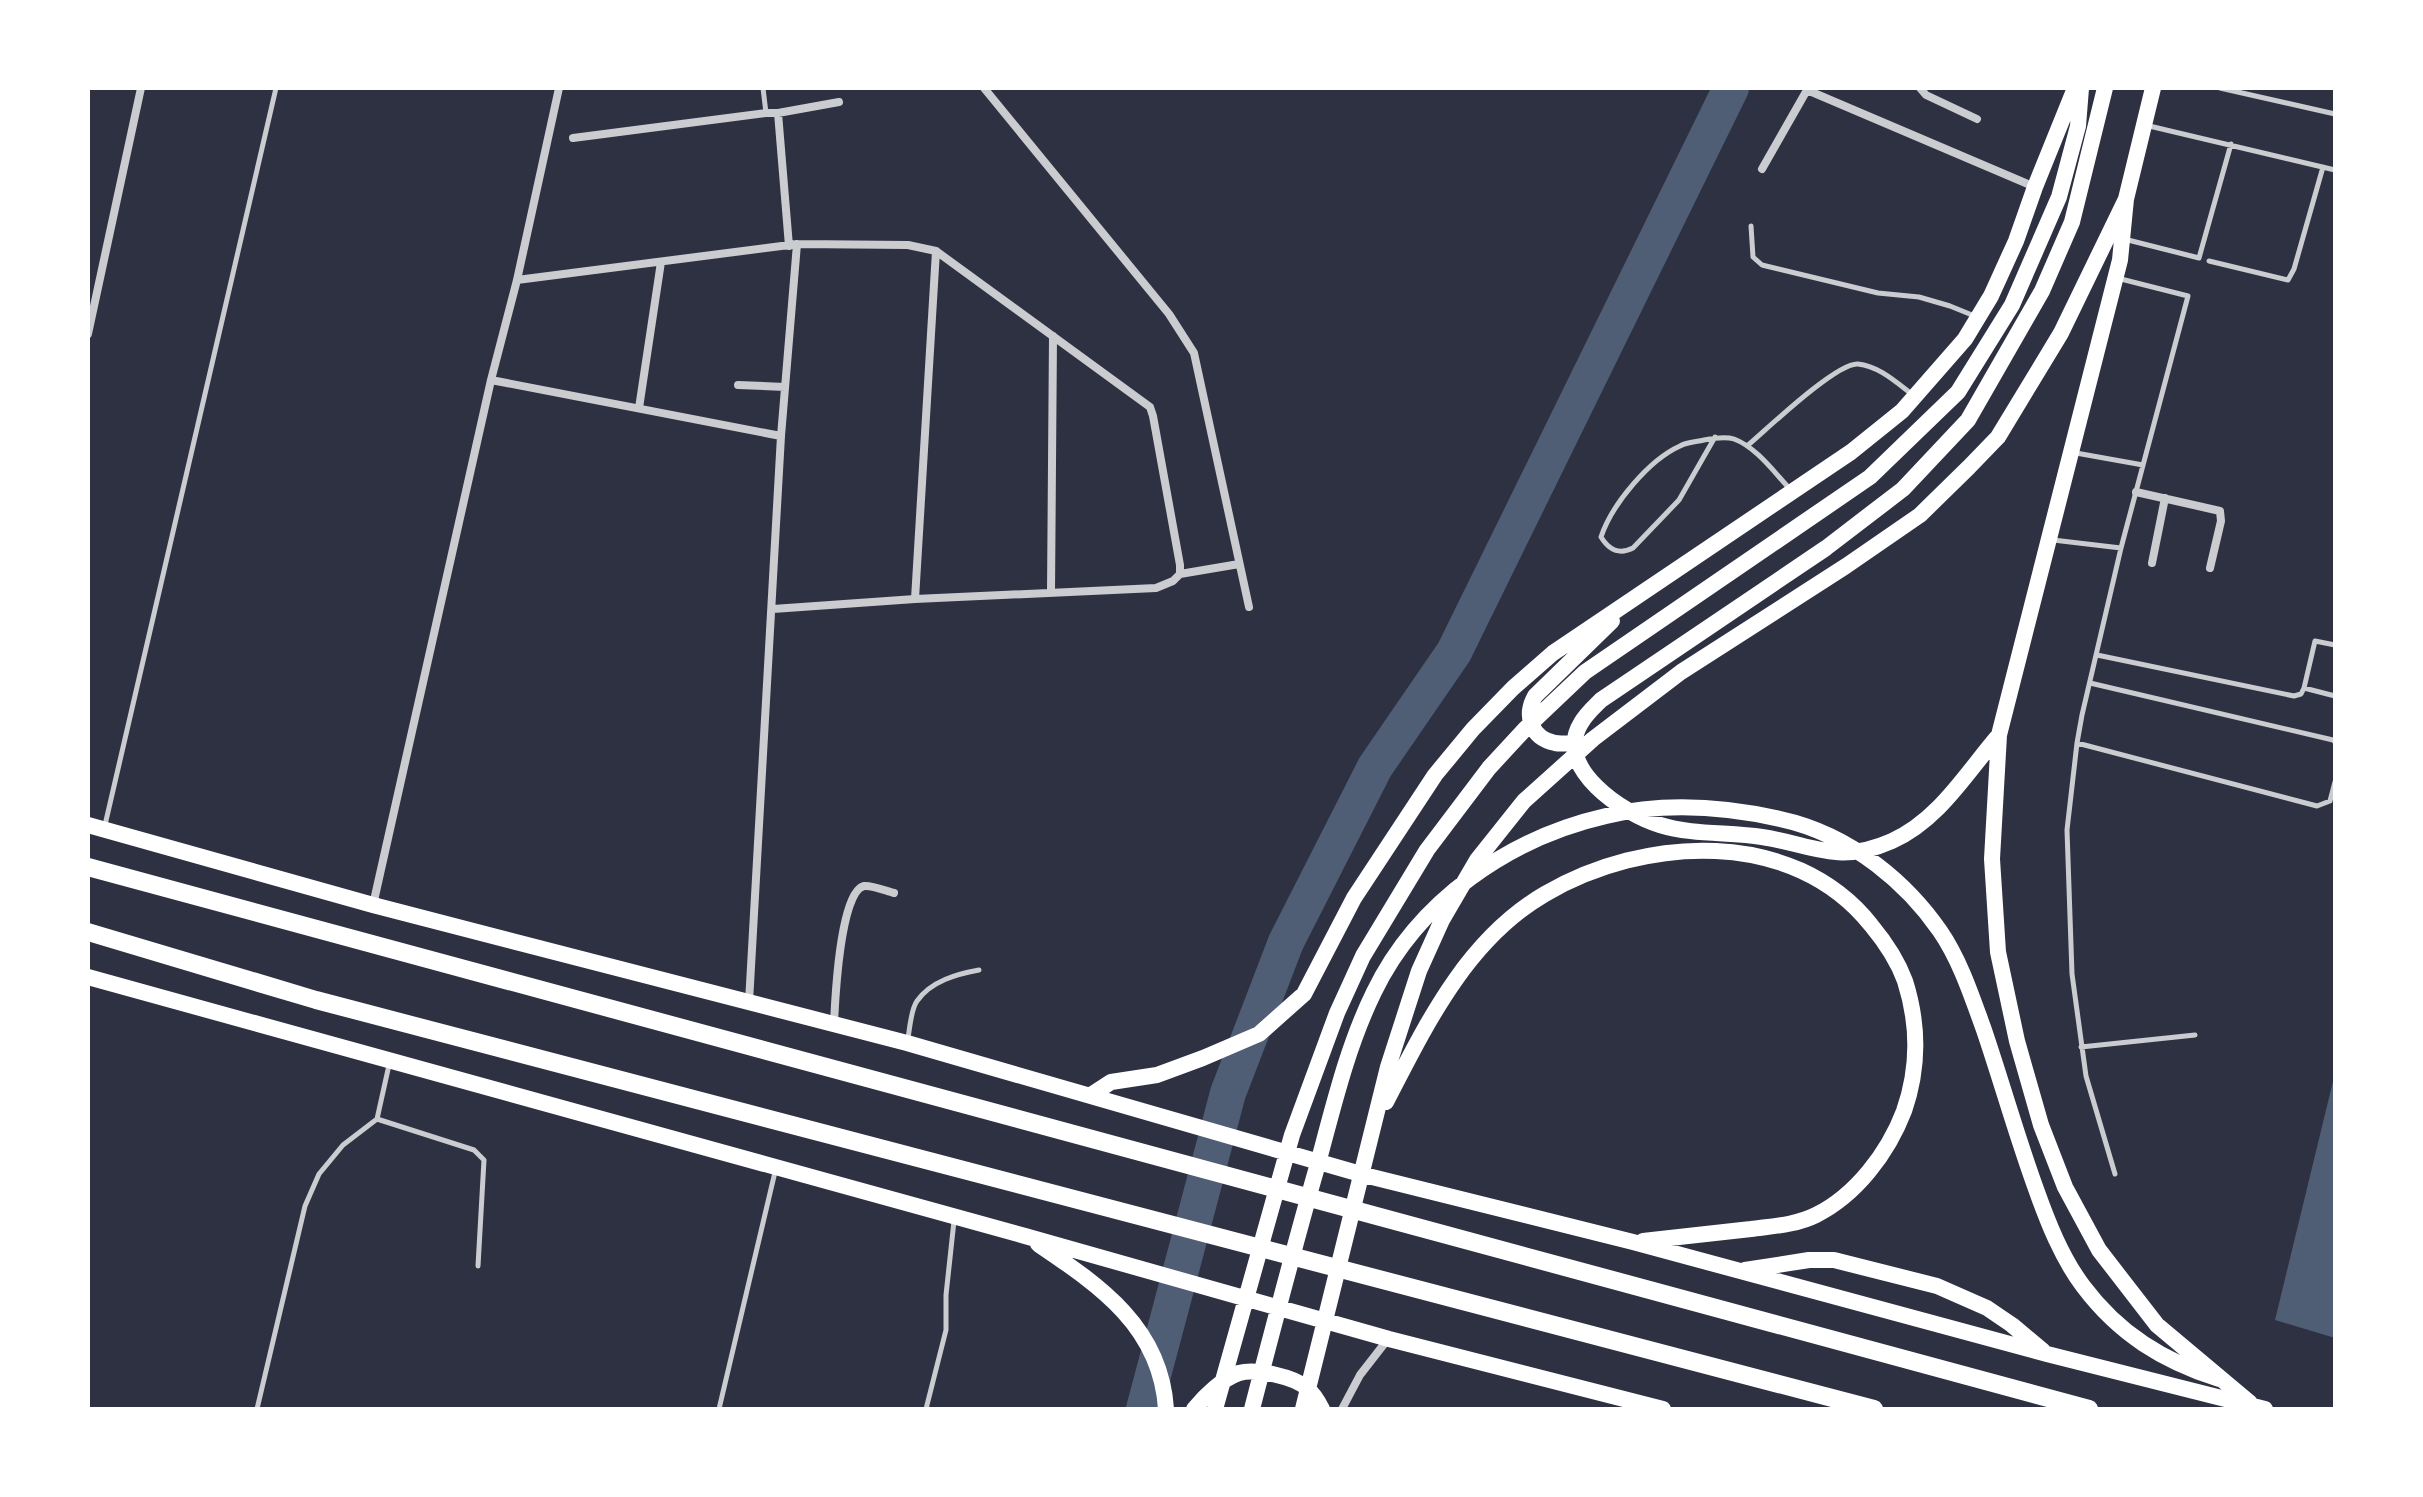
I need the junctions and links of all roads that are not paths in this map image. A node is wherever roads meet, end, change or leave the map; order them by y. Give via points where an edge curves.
1 (141, 88) edge
2 (276, 88) edge
3 (559, 88) edge
4 (763, 88) edge
5 (984, 88) edge
6 (1920, 88) edge
7 (2078, 88) edge
8 (2105, 88) edge
9 (2153, 88) edge
10 (2220, 88) edge
11 (839, 102) dead end
12 (766, 113) junction
13 (778, 113) junction
14 (2335, 114) edge
15 (1977, 119) dead end
16 (2144, 125) junction
17 (573, 138) dead end
18 (2231, 144) junction
19 (2323, 167) junction
20 (1762, 169) dead end
21 (2335, 170) edge
22 (2035, 187) junction
23 (2126, 199) junction
24 (1751, 226) dead end
25 (2123, 239) junction
26 (793, 245) junction
27 (936, 251) junction
28 (2209, 261) dead end
29 (661, 262) junction
30 (2116, 278) junction
31 (517, 280) junction
32 (1978, 317) junction
33 (88, 334) edge
34 (1053, 336) junction
35 (491, 380) junction
36 (738, 385) dead end
37 (785, 387) junction
38 (1915, 396) junction
39 (639, 408) junction
40 (781, 436) junction
41 (1715, 437) junction
42 (1747, 446) junction
43 (2071, 452) junction
44 (2143, 465) junction
45 (1793, 491) junction
46 (2136, 492) junction
47 (2165, 498) junction
48 (2048, 539) junction
49 (2121, 548) junction
50 (2152, 563) dead end
51 (1239, 564) junction
52 (2210, 568) dead end
53 (1180, 574) junction
54 (1051, 593) junction
55 (1635, 597) junction
56 (915, 599) junction
57 (1249, 607) dead end
58 (773, 609) junction
59 (2335, 645) edge
60 (2097, 655) junction
61 (2090, 683) junction
62 (2304, 688) junction
63 (2335, 696) edge
64 (1999, 735) junction
65 (2335, 742) edge
66 (1576, 743) junction
67 (2077, 743) junction
68 (2335, 782) edge
69 (96, 828) edge
70 (88, 867) edge
71 (894, 893) dead end
72 (373, 905) junction
73 (88, 932) edge
74 (979, 970) dead end
75 (88, 977) edge
76 (749, 1003) junction
77 (834, 1024) junction
78 (2195, 1035) dead end
79 (907, 1043) junction
80 (2081, 1047) junction
81 (391, 1061) junction
82 (1091, 1095) junction
83 (377, 1119) junction
84 (1375, 1123) junction
85 (776, 1167) junction
86 (2115, 1174) dead end
87 (955, 1216) junction
88 (1025, 1236) junction
89 (1633, 1242) junction
90 (478, 1266) dead end
91 (1740, 1271) junction
92 (1389, 1339) junction
93 (2047, 1354) junction
94 (2219, 1379) junction
95 (2260, 1408) edge
96 (257, 1409) edge
97 (719, 1409) edge
98 (926, 1409) edge
99 (1166, 1409) edge
100 (1194, 1409) edge
101 (1215, 1409) edge
102 (1252, 1409) edge
103 (1303, 1409) edge
104 (1322, 1409) edge
105 (1342, 1409) edge
106 (1663, 1409) edge
107 (1874, 1409) edge
108 (2089, 1409) edge

1 - 33 street
2 - 69 lane
3 - 31 street
4 - 12 lane
5 - 51 street via 1189,344
6 - 15 street
7 - 22 main road
7 - 101 main road via 2078,126 2059,197 2012,305 1958,392 1870,477 1585,672 1489,768 1427,850 1363,956 1332,1026 1292,1135
8 - 66 main road via 2072,222 2042,291 1968,420 1903,489 1826,548 1601,700 1580,724
9 - 16 main road
10 - 14 lane
11 - 13 street
12 - 13 street
12 - 17 street
13 - 26 street
16 - 18 lane
16 - 23 main road
18 - 19 lane
18 - 25 lane via 2199,258
19 - 21 lane
19 - 28 lane via 2288,280
20 - 22 street via 1807,90
22 - 32 main road via 2016,241
23 - 25 main road
23 - 84 main road via 2061,333 1998,437 1920,515 1681,672 1593,739 1524,801 1477,860 1442,920 1403,1016
24 - 32 lane via 1753,257 1762,265 1878,293 1919,297
25 - 30 main road
26 - 27 street via 908,245
26 - 29 street
26 - 37 street
27 - 34 street
27 - 56 street
29 - 31 street
29 - 39 street
30 - 43 main road
30 - 44 lane via 2188,296
31 - 35 street
32 - 38 main road
34 - 53 street via 1150,407
34 - 54 street
35 - 39 street
35 - 72 street
36 - 37 street
37 - 40 street
38 - 42 lane via 1868,366 1846,366
38 - 45 main road via 1851,452
39 - 40 street
40 - 58 street
41 - 41 lane via 1682,445 1657,461 1613,511 1601,537 1607,547 1633,548 1679,500
41 - 42 lane
42 - 45 lane
43 - 44 lane
43 - 48 main road
44 - 46 lane
45 - 55 main road
46 - 47 street
46 - 49 lane
47 - 50 street
47 - 52 street via 2220,511
48 - 49 lane
48 - 64 main road
49 - 60 lane
51 - 53 street
51 - 57 street
53 - 54 street via 1156,588
54 - 56 street
55 - 66 main road via 1530,705 1531,728 1537,734 1555,743
55 - 82 main road via 1553,653 1473,729 1427,786 1354,898 1304,994 1259,1034 1157,1075 1111,1082
56 - 58 street
58 - 76 street
59 - 62 lane via 2315,641
60 - 61 lane
60 - 62 lane via 2282,695 2301,694
61 - 65 lane
61 - 67 lane
62 - 63 lane
64 - 66 main road via 1920,824 1893,841 1843,853 1763,837 1662,826 1606,796 1587,776
64 - 94 main road via 1992,859 1998,952 2041,1125 2065,1187 2099,1250 2157,1325
67 - 68 lane via 2317,806 2330,801
67 - 80 lane via 2067,830 2072,974
69 - 72 main road
70 - 108 highway
71 - 77 street via 867,886 855,894 843,929
72 - 76 main road
73 - 107 highway via 316,1000
74 - 79 lane via 936,983 915,1002
75 - 81 main road
76 - 77 main road
77 - 79 main road
78 - 80 lane
79 - 82 main road
80 - 86 lane
81 - 83 lane
81 - 85 main road
82 - 89 main road via 1364,1175
83 - 90 lane via 474,1150 484,1160
83 - 96 lane via 327,1164 305,1206
84 - 89 main road via 1440,1001 1469,960 1544,894 1596,869 1645,854 1740,853 1799,868 1861,912 1890,948 1911,999 1916,1064 1896,1132 1861,1180 1815,1216
84 - 103 main road
85 - 87 main road
85 - 97 lane
87 - 88 main road
87 - 98 lane via 946,1330
88 - 92 main road
88 - 99 main road via 1098,1286 1127,1314 1151,1348 1165,1388
89 - 91 main road
91 - 93 main road
91 - 93 main road via 1834,1260 1937,1286 1987,1308
92 - 105 street via 1360,1375
92 - 106 main road
93 - 95 main road
94 - 95 main road
94 - 102 main road via 2148,1349 2085,1289 2049,1224 1969,989 1942,934 1912,895 1853,846 1825,833 1765,815 1682,806 1620,813 1557,830 1491,865 1420,922 1374,991 1352,1045
100 - 104 main road via 1239,1373 1293,1380 1307,1388

